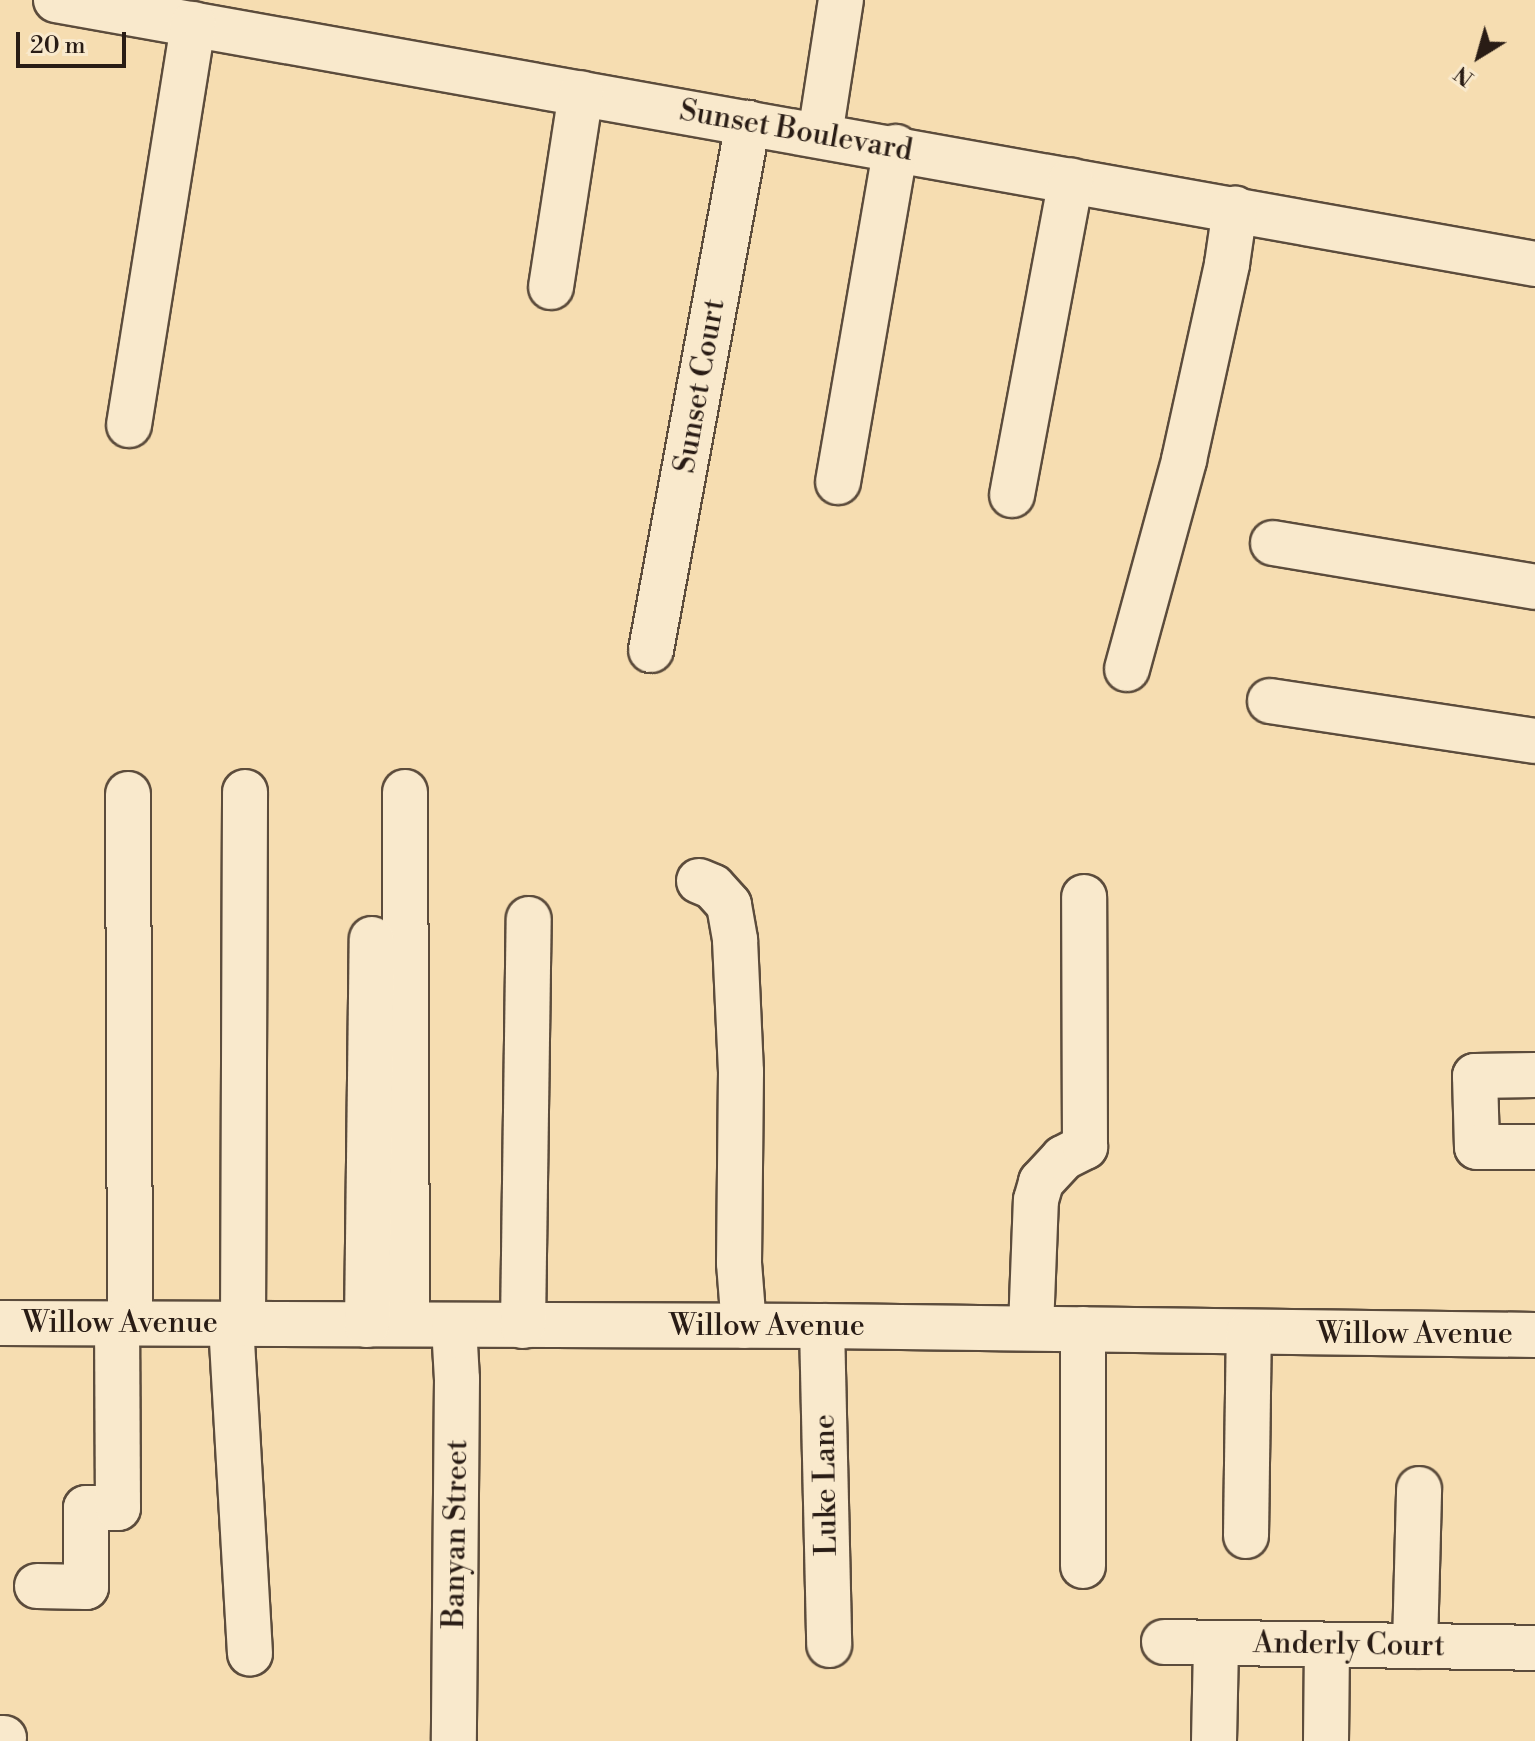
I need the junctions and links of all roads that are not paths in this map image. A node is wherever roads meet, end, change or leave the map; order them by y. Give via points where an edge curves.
1 (56, 0) edge
2 (841, 0) edge
3 (149, 8) edge
4 (248, 16) edge
5 (193, 24) junction
6 (581, 93) junction
7 (748, 123) junction
8 (820, 135) junction
9 (896, 147) junction
10 (1071, 180) junction
11 (1235, 209) junction
12 (1535, 264) edge
13 (551, 287) dead end
14 (129, 425) dead end
15 (838, 482) dead end
16 (1012, 495) dead end
17 (1273, 543) dead end
18 (1535, 587) edge
19 (651, 650) dead end
20 (1127, 669) dead end
21 (1270, 701) dead end
22 (1535, 741) edge
23 (245, 792) dead end
24 (405, 792) dead end
25 (128, 794) dead end
26 (699, 881) dead end
27 (1084, 897) dead end
28 (529, 919) dead end
29 (372, 939) dead end
30 (1535, 1075) edge
31 (1535, 1147) edge
32 (0, 1323) edge
33 (124, 1323) junction
34 (237, 1324) junction
35 (387, 1324) junction
36 (454, 1326) junction
37 (523, 1326) junction
38 (744, 1326) junction
39 (822, 1326) junction
40 (1031, 1328) junction
41 (1083, 1329) junction
42 (1249, 1333) junction
43 (1535, 1335) edge
44 (1419, 1489) dead end
45 (1246, 1536) dead end
46 (1083, 1566) dead end
47 (37, 1586) dead end
48 (1164, 1642) dead end
49 (1216, 1644) junction
50 (829, 1645) dead end
51 (1327, 1646) junction
52 (1415, 1646) junction
53 (1535, 1648) edge
54 (250, 1653) dead end
55 (454, 1741) edge
56 (1214, 1741) edge
57 (1326, 1741) edge

1 - 3 street, Sunset Boulevard
2 - 8 street
3 - 5 street, Sunset Boulevard
4 - 5 street, Sunset Boulevard
4 - 6 street, Sunset Boulevard
5 - 14 street
6 - 7 street, Sunset Boulevard
6 - 13 street
7 - 8 street, Sunset Boulevard
7 - 19 street, Sunset Court
8 - 9 street, Sunset Boulevard
9 - 10 street, Sunset Boulevard
9 - 15 street
10 - 11 street, Sunset Boulevard
10 - 16 street
11 - 12 street, Sunset Boulevard
11 - 20 street via 1184,460
17 - 18 street
21 - 22 street
23 - 34 street
24 - 35 street
25 - 33 street
26 - 38 street via 713,887 729,905 735,940
27 - 40 street via 1085,1147 1063,1158 1041,1182
28 - 37 street
29 - 35 street
30 - 31 street via 1475,1076 1477,1147
32 - 33 street, Willow Avenue
33 - 34 street, Willow Avenue
33 - 47 street via 118,1508 86,1508 86,1587
34 - 35 street, Willow Avenue
34 - 54 street
35 - 36 street, Willow Avenue
36 - 37 street, Willow Avenue
36 - 55 street, Banyan Street
37 - 38 street, Willow Avenue
38 - 39 street, Willow Avenue
39 - 40 street, Willow Avenue
39 - 50 street, Luke Lane
40 - 41 street, Willow Avenue
41 - 42 street, Willow Avenue
41 - 46 street
42 - 43 street, Willow Avenue
42 - 45 street
44 - 52 street
48 - 49 street, Anderly Court
49 - 51 street, Anderly Court
49 - 56 street
51 - 52 street, Anderly Court
51 - 57 street
52 - 53 street, Anderly Court

